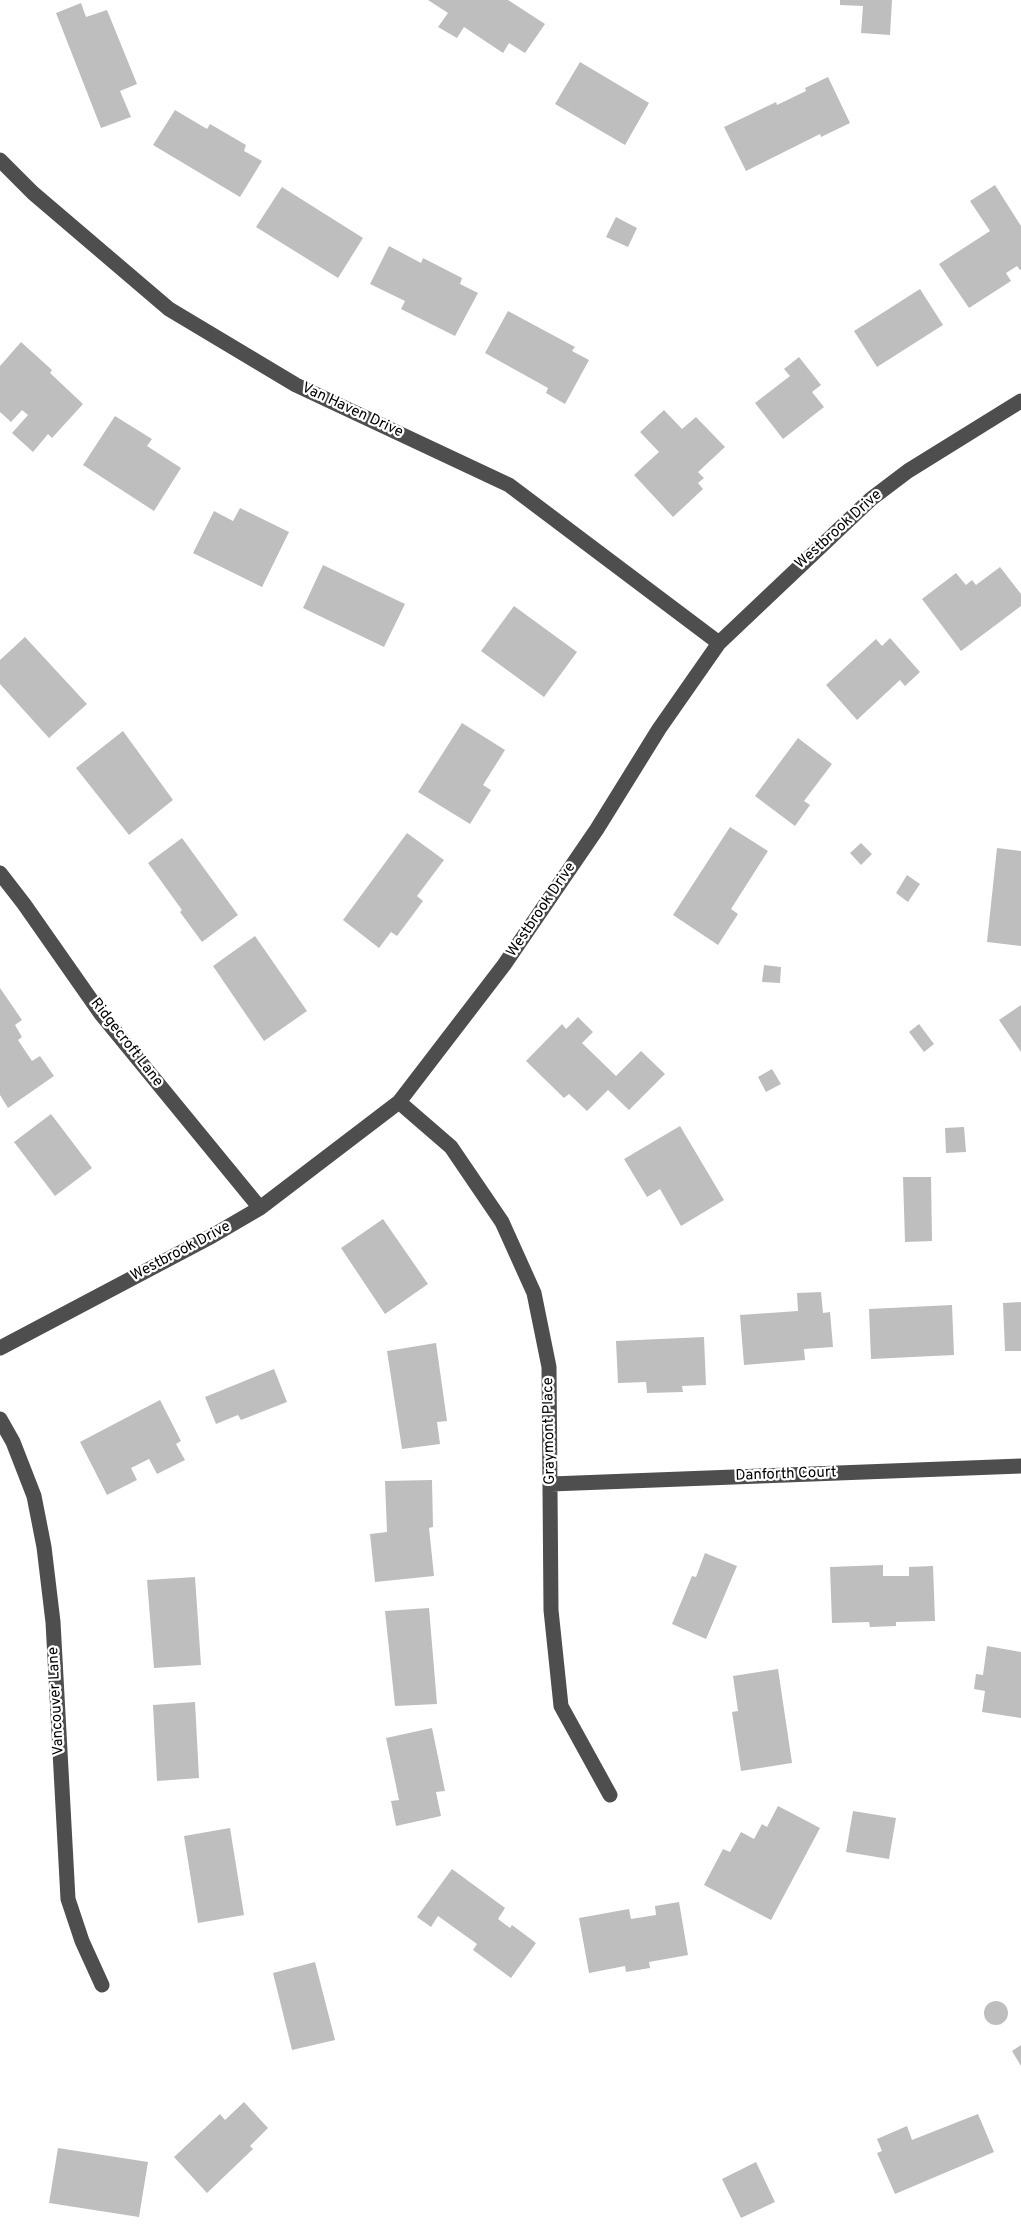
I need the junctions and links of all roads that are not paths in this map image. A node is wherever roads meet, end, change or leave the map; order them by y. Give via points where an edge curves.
1 (0, 160) edge
2 (1021, 402) edge
3 (719, 643) junction
4 (0, 873) edge
5 (399, 1102) junction
6 (260, 1208) junction
7 (0, 1348) edge
8 (0, 1419) edge
9 (1021, 1466) edge
10 (551, 1484) junction
11 (610, 1795) dead end
12 (102, 1985) dead end

1 - 3 street, Van Haven Drive via 169,309 296,385 508,485
2 - 3 street, Westbrook Drive via 908,471 871,499
3 - 5 street, Westbrook Drive via 504,965
4 - 6 street, Ridgecroft Lane via 101,1014
5 - 6 street, Westbrook Drive
5 - 10 street, Graymont Place via 451,1147 502,1222 534,1293 549,1367
6 - 7 street, Westbrook Drive
8 - 12 street, Vancouver Lane via 34,1496 44,1547 53,1622 68,1899
9 - 10 street, Danforth Court
10 - 11 street, Graymont Place via 551,1610 561,1706

